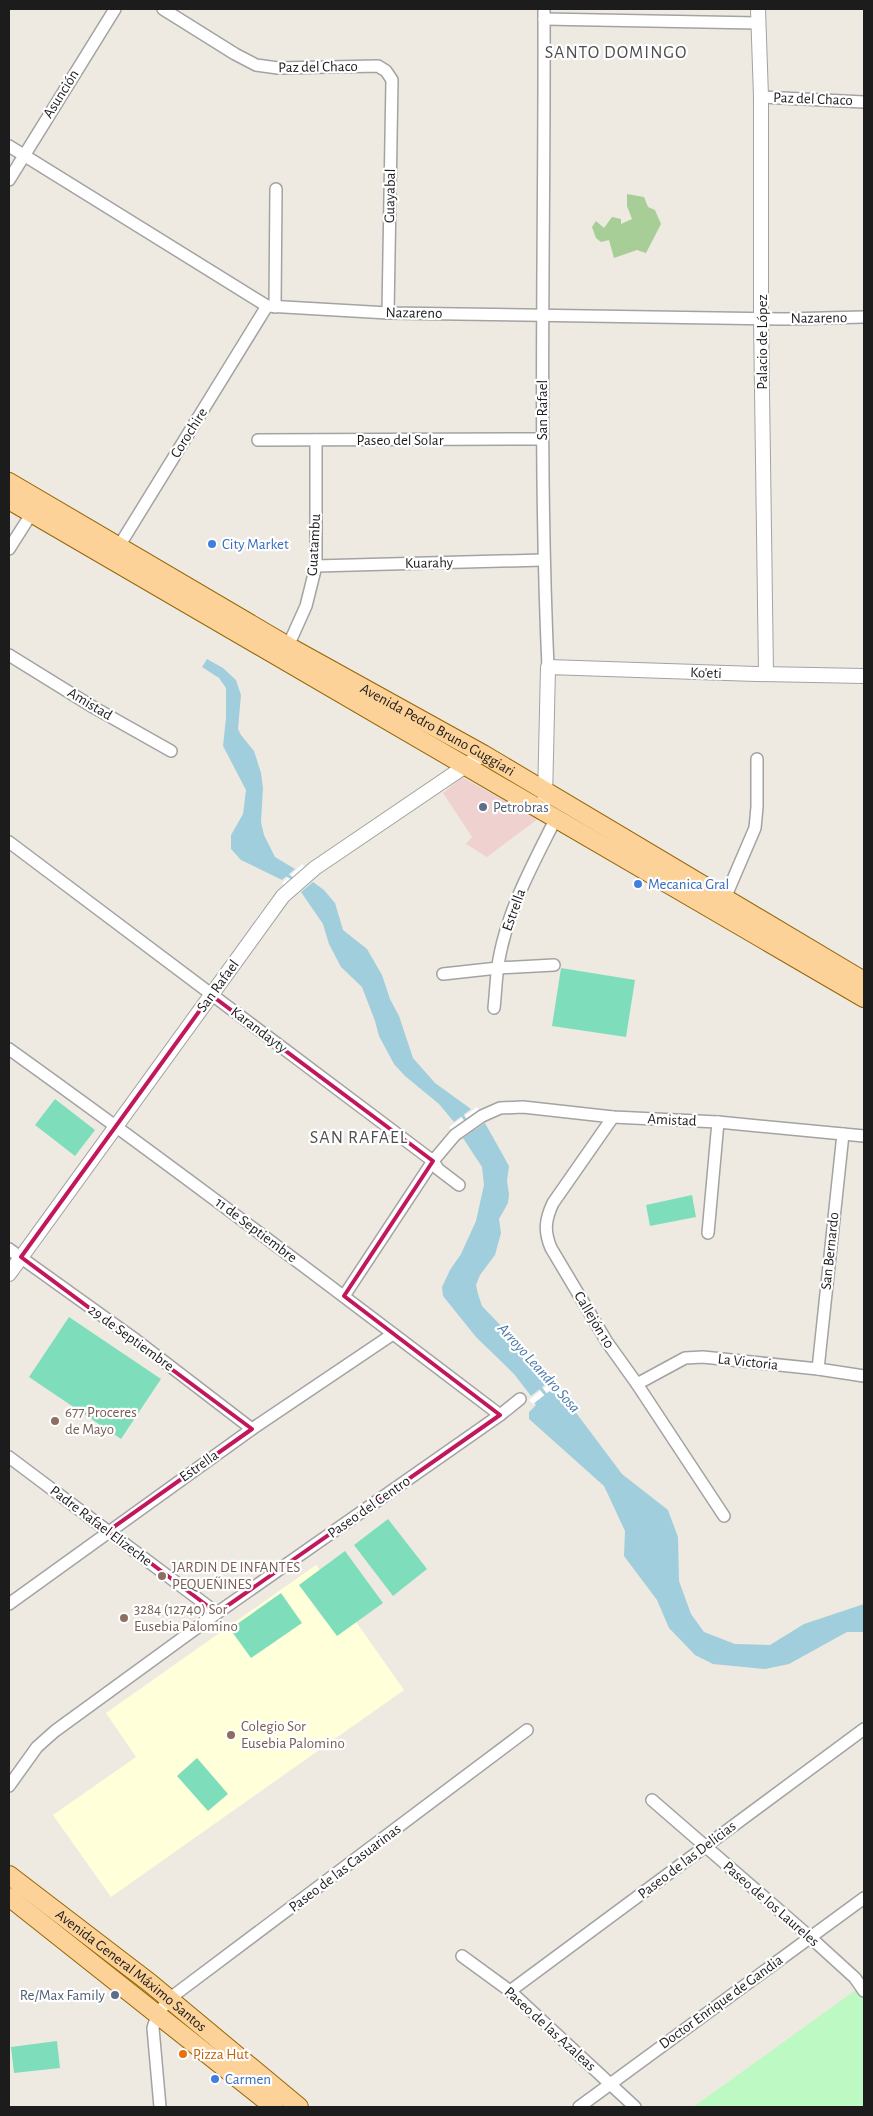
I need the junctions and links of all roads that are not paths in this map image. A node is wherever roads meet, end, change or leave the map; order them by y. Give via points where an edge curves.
1 (115, 9) edge
2 (164, 9) edge
3 (758, 9) edge
4 (544, 14) edge
5 (757, 23) junction
6 (392, 80) joint
7 (761, 97) junction
8 (864, 102) edge
9 (9, 146) edge
10 (23, 155) junction
11 (9, 180) edge
12 (276, 189) dead end
13 (271, 307) junction
14 (388, 313) junction
15 (542, 315) junction
16 (864, 317) edge
17 (761, 318) junction
18 (542, 439) junction
19 (258, 440) dead end
20 (316, 440) junction
21 (9, 482) edge
22 (9, 500) edge
23 (36, 507) junction
24 (9, 549) edge
25 (115, 553) junction
26 (543, 560) junction
27 (316, 566) junction
28 (288, 646) junction
29 (9, 655) edge
30 (548, 667) junction
31 (766, 674) junction
32 (864, 676) edge
33 (172, 751) dead end
34 (483, 754) junction
35 (757, 759) dead end
36 (466, 766) junction
37 (545, 791) junction
38 (550, 815) junction
39 (9, 842) edge
40 (725, 898) junction
41 (554, 965) dead end
42 (498, 968) junction
43 (443, 974) dead end
44 (864, 980) edge
45 (211, 995) junction
46 (864, 998) edge
47 (494, 1008) dead end
48 (9, 1049) edge
49 (613, 1117) junction
50 (718, 1122) junction
51 (117, 1126) junction
52 (843, 1134) junction
53 (864, 1136) edge
54 (433, 1162) junction
55 (459, 1185) dead end
56 (708, 1232) dead end
57 (9, 1249) edge
58 (21, 1257) junction
59 (9, 1274) edge
60 (344, 1296) junction
61 (393, 1334) junction
62 (818, 1369) junction
63 (864, 1376) edge
64 (637, 1384) junction
65 (520, 1399) dead end
66 (500, 1415) junction
67 (252, 1429) junction
68 (9, 1457) edge
69 (724, 1516) dead end
70 (108, 1531) junction
71 (9, 1604) edge
72 (217, 1613) junction
73 (864, 1729) edge
74 (528, 1730) dead end
75 (9, 1786) edge
76 (652, 1800) dead end
77 (704, 1847) junction
78 (9, 1875) edge
79 (9, 1897) edge
80 (864, 1898) edge
81 (810, 1937) junction
82 (462, 1956) dead end
83 (510, 1991) junction
84 (864, 1991) edge
85 (163, 2007) junction
86 (611, 2084) junction
87 (160, 2107) edge
88 (274, 2107) edge
89 (299, 2107) edge
90 (579, 2107) edge
91 (635, 2107) edge

1 - 10 street, Asunción
2 - 6 street, Paz del Chaco via 256,65 278,68 378,66
3 - 5 street, Palacio de López
4 - 5 street
4 - 15 street, San Rafael
5 - 7 street, Palacio de López
6 - 14 street, Guayabal
7 - 8 street, Paz del Chaco
7 - 17 street, Palacio de López
9 - 10 street, Nazareno
10 - 11 street, Asunción
10 - 13 street, Nazareno
12 - 13 street
13 - 14 street, Nazareno
13 - 25 street, Corochire
14 - 15 street, Nazareno
15 - 17 street, Nazareno
15 - 18 street, San Rafael
16 - 17 street, Nazareno
17 - 31 street, Palacio de López
18 - 20 street, Paseo del Solar
18 - 26 street, San Rafael
19 - 20 street, Paseo del Solar
20 - 27 street, Guatambu
21 - 23 main road, Avenida Pedro Bruno Guggiari
22 - 23 main road, Avenida Pedro Bruno Guggiari
23 - 24 street
23 - 25 main road, Avenida Pedro Bruno Guggiari
25 - 28 main road, Avenida Pedro Bruno Guggiari
25 - 36 main road, Avenida Pedro Bruno Guggiari
26 - 27 street, Kuarahy
26 - 30 street, San Rafael
27 - 28 street, Guatambu via 306,606
28 - 34 main road, Avenida Pedro Bruno Guggiari
29 - 33 street, Amistad
30 - 31 street, Ko'eti
30 - 37 street, San Rafael
31 - 32 street, Ko'eti
34 - 36 street, San Rafael
34 - 37 main road, Avenida Pedro Bruno Guggiari
35 - 40 street via 755,828
36 - 38 main road, Avenida Pedro Bruno Guggiari
36 - 45 street, San Rafael via 295,885 283,896
37 - 38 street, San Rafael
37 - 40 main road, Avenida Pedro Bruno Guggiari
38 - 42 street, Estrella via 517,896
38 - 46 main road, Avenida Pedro Bruno Guggiari
39 - 45 street, Karandayty
40 - 44 main road, Avenida Pedro Bruno Guggiari
41 - 42 street
42 - 43 street
42 - 47 street, Estrella
45 - 51 street, San Rafael
45 - 54 street, Karandayty
48 - 51 street, 11 de Septiembre
49 - 50 street, Amistad
49 - 54 street, Amistad via 500,1108 455,1135
49 - 64 street, Callejón 10 via 553,1203 546,1218 545,1234 607,1342
50 - 52 street, Amistad
50 - 56 street
51 - 58 street, San Rafael
51 - 60 street, 11 de Septiembre
52 - 53 street, Amistad
52 - 62 street, San Bernardo
54 - 55 street, Karandayty
54 - 60 street
57 - 58 street, 29 de Septiembre
58 - 59 street, San Rafael
58 - 67 street, 29 de Septiembre
60 - 61 street, 11 de Septiembre
61 - 66 street, 11 de Septiembre
61 - 67 street, Estrella
62 - 63 street, La Victoria
62 - 64 street, La Victoria via 685,1358
64 - 69 street, Callejón 10
65 - 66 street, Paseo del Centro
66 - 72 street, Paseo del Centro
67 - 70 street, Estrella
68 - 70 street, Padre Rafael Elizeche
70 - 71 street, Estrella
70 - 72 street, Padre Rafael Elizeche
72 - 75 street, Paseo del Centro via 55,1731 37,1748
73 - 77 street, Paseo de las Delicias
74 - 85 street, Paseo de las Casuarinas
76 - 77 street, Paseo de los Laureles
77 - 81 street, Paseo de los Laureles
77 - 83 street, Paseo de las Delicias
78 - 85 main road, Avenida General Máximo Santos
79 - 85 main road, Avenida General Máximo Santos
80 - 81 street, Doctor Enrique de Gandia
81 - 84 street, Paseo de los Laureles
81 - 86 street, Doctor Enrique de Gandia
82 - 83 street, Paseo de las Azaleas
83 - 86 street, Paseo de las Azaleas
85 - 87 street via 152,2033
85 - 88 main road, Avenida General Máximo Santos
85 - 89 main road, Avenida General Máximo Santos
86 - 90 street, Doctor Enrique de Gandia
86 - 91 street, Paseo de las Azaleas

